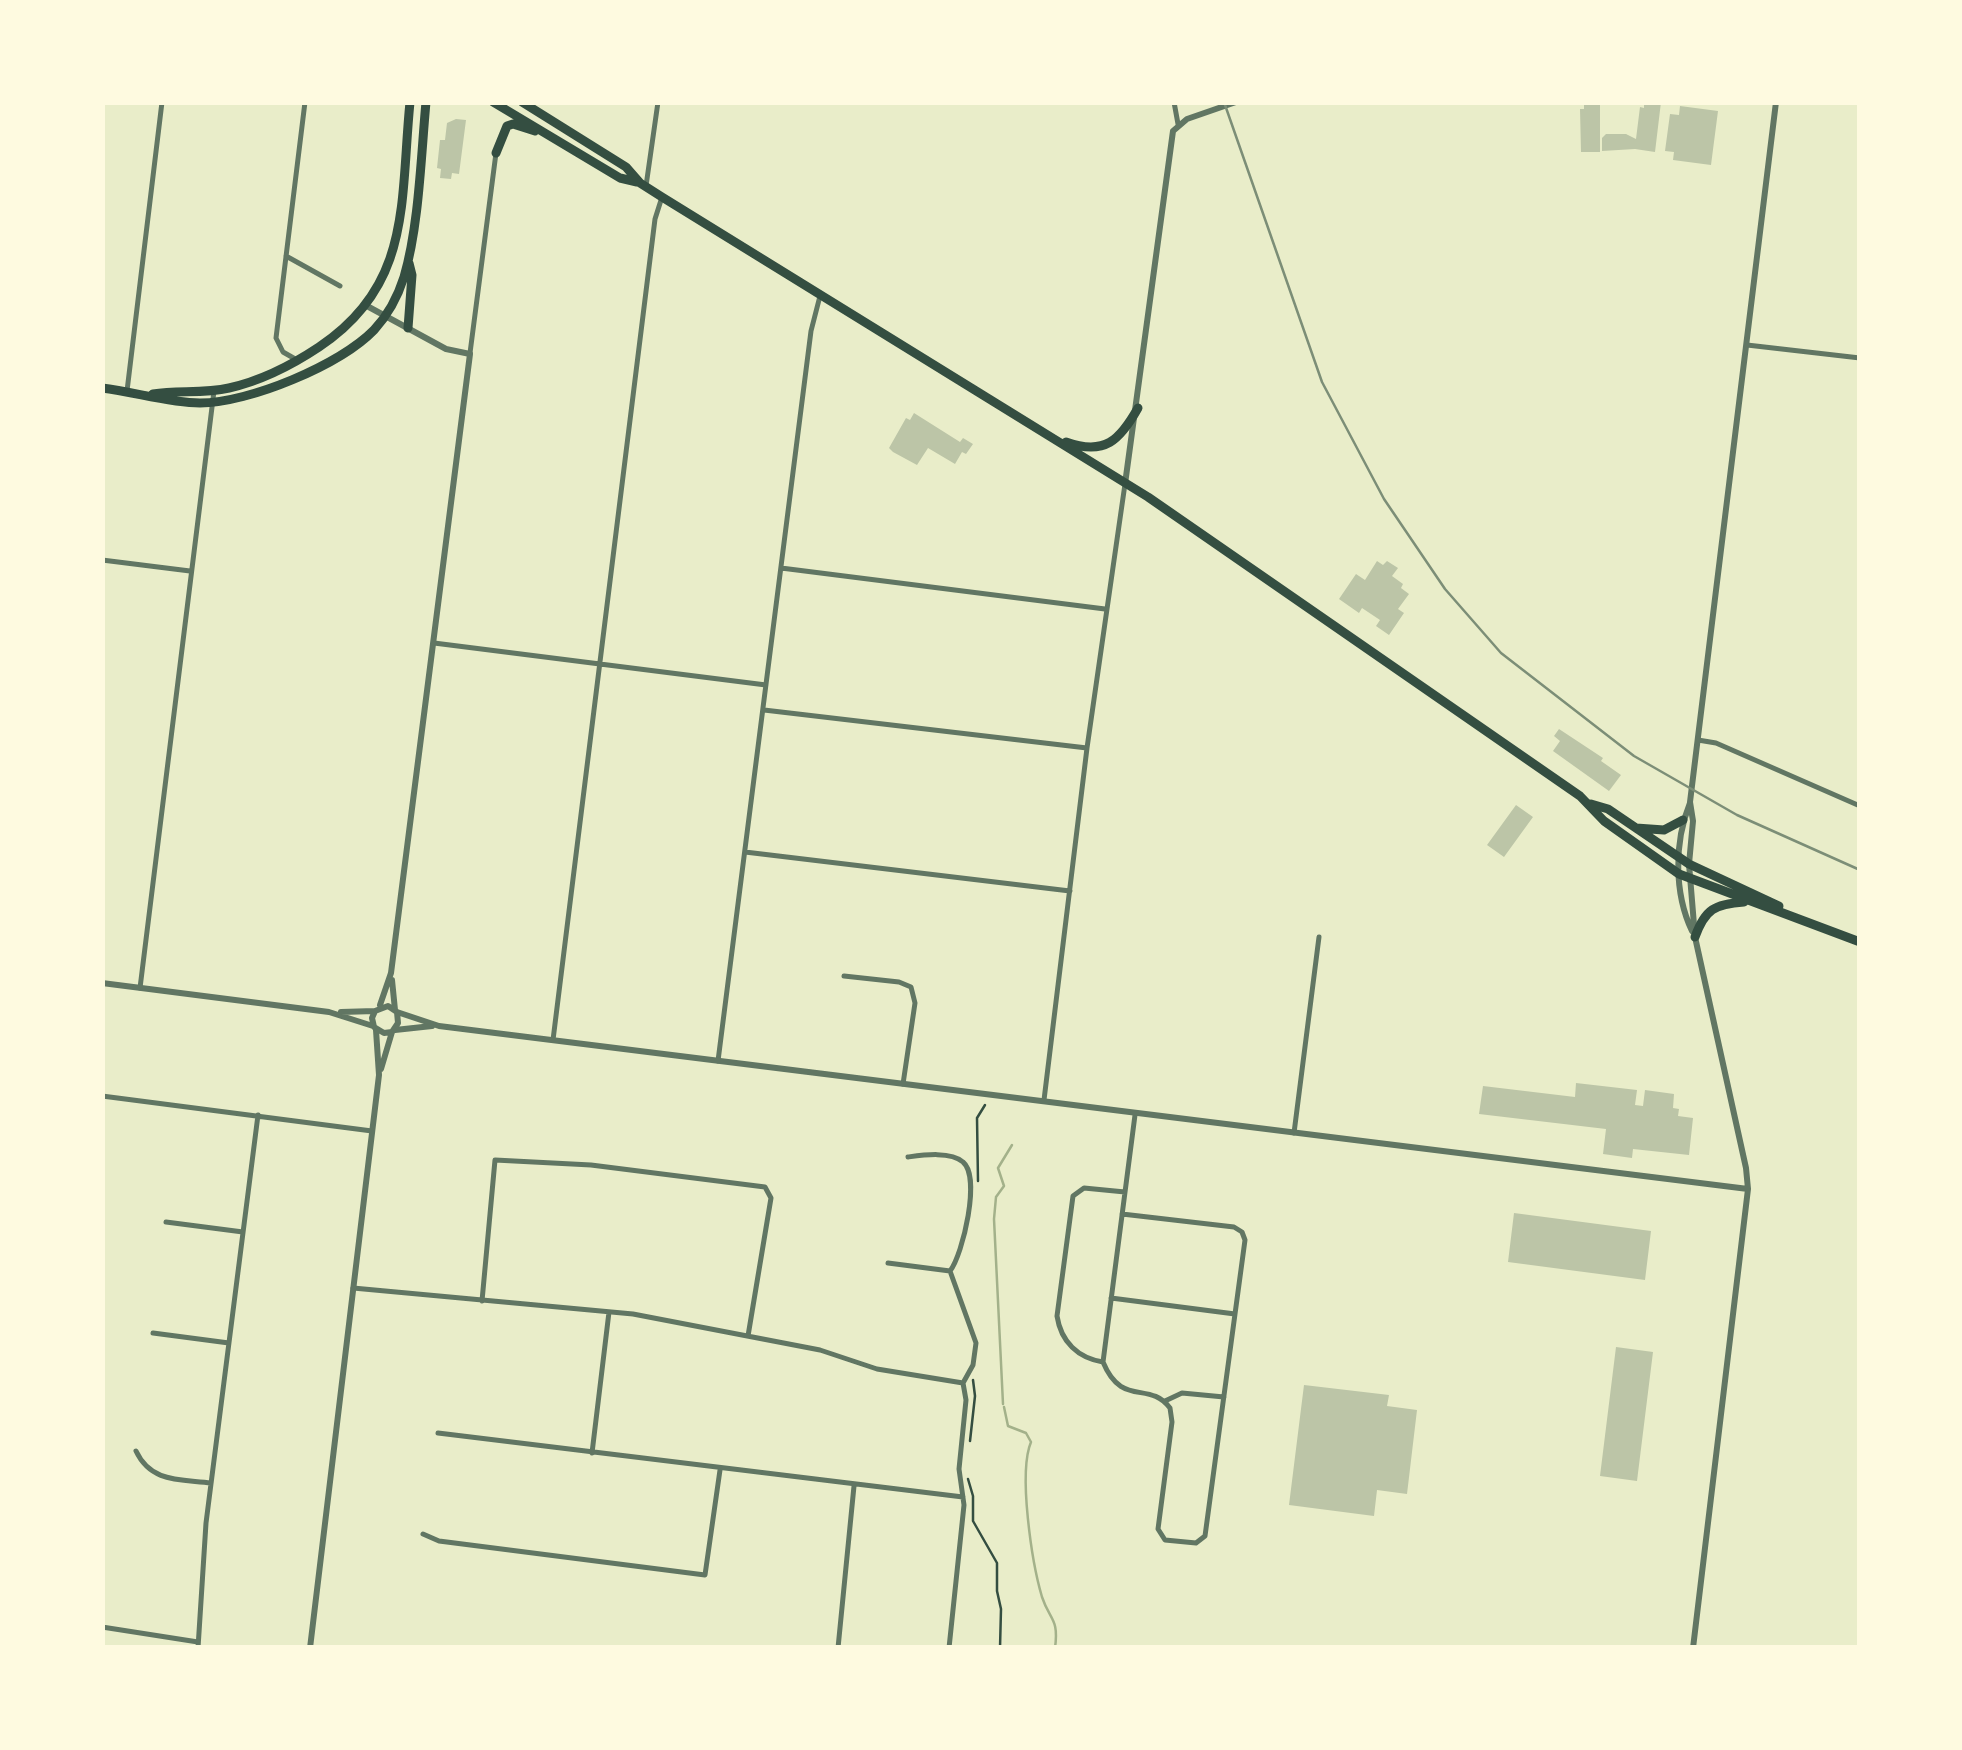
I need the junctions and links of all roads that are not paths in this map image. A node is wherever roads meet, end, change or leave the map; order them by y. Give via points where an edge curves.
1 (162, 102) edge
2 (305, 102) edge
3 (410, 102) edge
4 (426, 102) edge
5 (493, 102) edge
6 (522, 102) edge
7 (658, 102) edge
8 (1174, 102) edge
9 (1236, 102) edge
10 (1776, 102) edge
11 (1178, 124) junction
12 (552, 137) junction
13 (496, 153) joint
14 (643, 184) junction
15 (662, 197) junction
16 (286, 256) junction
17 (408, 260) junction
18 (340, 286) dead end
19 (820, 294) junction
20 (367, 306) junction
21 (385, 316) junction
22 (408, 328) junction
23 (1747, 345) junction
24 (470, 354) junction
25 (1860, 358) edge
26 (298, 360) junction
27 (102, 388) edge
28 (214, 390) junction
29 (128, 391) junction
30 (150, 394) junction
31 (212, 402) junction
32 (1138, 408) junction
33 (1049, 436) junction
34 (1125, 484) junction
35 (102, 560) edge
36 (781, 568) junction
37 (190, 571) junction
38 (1106, 609) junction
39 (434, 643) junction
40 (600, 663) junction
41 (766, 685) junction
42 (764, 710) junction
43 (1698, 740) junction
44 (1087, 748) junction
45 (1690, 802) junction
46 (1589, 803) junction
47 (1860, 806) edge
48 (1683, 820) junction
49 (1633, 828) junction
50 (745, 852) junction
51 (1679, 858) junction
52 (1689, 864) junction
53 (1679, 874) junction
54 (1690, 878) junction
55 (1071, 891) junction
56 (1747, 902) junction
57 (1794, 915) junction
58 (1319, 937) dead end
59 (1695, 937) junction
60 (1860, 942) edge
61 (392, 973) junction
62 (844, 976) dead end
63 (102, 983) edge
64 (140, 988) junction
65 (376, 1010) junction
66 (396, 1011) junction
67 (330, 1012) junction
68 (439, 1026) junction
69 (375, 1028) junction
70 (394, 1031) junction
71 (553, 1040) junction
72 (718, 1061) junction
73 (379, 1075) junction
74 (903, 1084) junction
75 (102, 1096) edge
76 (1043, 1104) junction
77 (1136, 1115) junction
78 (258, 1116) junction
79 (372, 1131) junction
80 (1294, 1133) junction
81 (908, 1157) dead end
82 (1748, 1190) junction
83 (1125, 1192) junction
84 (1122, 1214) junction
85 (166, 1222) dead end
86 (244, 1232) junction
87 (888, 1262) dead end
88 (950, 1271) junction
89 (353, 1288) junction
90 (1112, 1298) junction
91 (482, 1301) junction
92 (609, 1311) junction
93 (1235, 1314) junction
94 (152, 1332) dead end
95 (748, 1337) junction
96 (229, 1343) junction
97 (1103, 1362) junction
98 (963, 1383) junction
99 (1224, 1398) junction
100 (1165, 1401) junction
101 (438, 1433) dead end
102 (136, 1452) dead end
103 (592, 1453) junction
104 (720, 1470) junction
105 (211, 1483) junction
106 (854, 1485) junction
107 (962, 1497) junction
108 (423, 1534) dead end
109 (102, 1627) edge
110 (198, 1645) edge
111 (310, 1648) edge
112 (838, 1648) edge
113 (949, 1648) edge
114 (1692, 1648) edge

1 - 29 street
2 - 16 street
3 - 20 highway via 392,255
4 - 17 highway
5 - 12 highway
6 - 14 highway via 626,166
7 - 14 street
8 - 11 street
9 - 11 street
10 - 23 street
11 - 32 street via 1170,141
12 - 13 highway via 513,124 502,132
12 - 14 highway via 620,178
13 - 24 street
14 - 15 highway
15 - 19 highway
15 - 40 street
16 - 18 street
16 - 26 street via 277,344
17 - 21 highway
17 - 22 highway
19 - 33 highway
19 - 36 street
20 - 21 street
20 - 26 highway
21 - 22 street
21 - 31 highway via 340,355 269,389
22 - 24 street
23 - 25 street
23 - 43 street
24 - 39 street
26 - 28 highway
27 - 29 highway
28 - 30 highway
28 - 31 street
29 - 30 highway
30 - 31 highway
31 - 37 street
32 - 33 highway via 1107,444 1074,445
32 - 34 street
33 - 34 highway
34 - 38 street
34 - 46 highway
35 - 37 street
36 - 38 street
36 - 41 street
37 - 64 street
38 - 44 street
39 - 40 street
39 - 61 street
40 - 41 street
40 - 71 street
41 - 42 street
42 - 44 street
42 - 50 street
43 - 45 street
43 - 47 street
44 - 55 street
45 - 48 street
45 - 52 street
46 - 49 highway
46 - 53 highway
48 - 49 highway via 1664,830
48 - 51 street
49 - 51 highway
50 - 55 street
50 - 72 street
51 - 52 highway
51 - 53 street
52 - 54 street
52 - 57 highway
53 - 54 highway
53 - 59 street
54 - 56 highway
54 - 59 street
55 - 76 street
56 - 57 highway
56 - 59 highway via 1708,909
57 - 60 highway
58 - 80 street
59 - 82 street
61 - 65 street
61 - 66 street
62 - 74 street via 911,988
63 - 64 street
64 - 67 street
65 - 66 street
65 - 67 street
65 - 69 street
66 - 68 street
66 - 70 street
67 - 69 street
68 - 70 street
68 - 71 street
69 - 70 street
69 - 73 street
70 - 73 street
71 - 72 street
72 - 74 street
73 - 79 street
74 - 76 street
75 - 78 street
76 - 77 street
77 - 80 street
77 - 83 street
78 - 79 street
78 - 86 street
79 - 89 street
80 - 82 street
81 - 88 street via 928,1154 968,1166 972,1193
82 - 114 street
83 - 84 street
83 - 97 street via 1084,1188 1073,1196 1057,1316 1077,1354
84 - 90 street
84 - 93 street via 1242,1232
85 - 86 street
86 - 96 street
87 - 88 street
88 - 98 street via 976,1343
89 - 91 street
89 - 111 street
90 - 93 street
90 - 97 street
91 - 92 street
91 - 95 street via 495,1160 765,1187 770,1198
92 - 95 street
92 - 103 street
93 - 99 street
94 - 96 street
95 - 98 street via 820,1350 878,1370
96 - 105 street
97 - 100 street via 1122,1388
98 - 107 street
99 - 100 street via 1182,1393
99 - 100 street via 1205,1536 1196,1543 1165,1540 1158,1529 1172,1422
101 - 103 street
102 - 105 street via 156,1475
103 - 104 street
104 - 106 street
104 - 108 street via 705,1575
105 - 110 street
106 - 107 street
106 - 112 street
107 - 113 street
109 - 110 street

